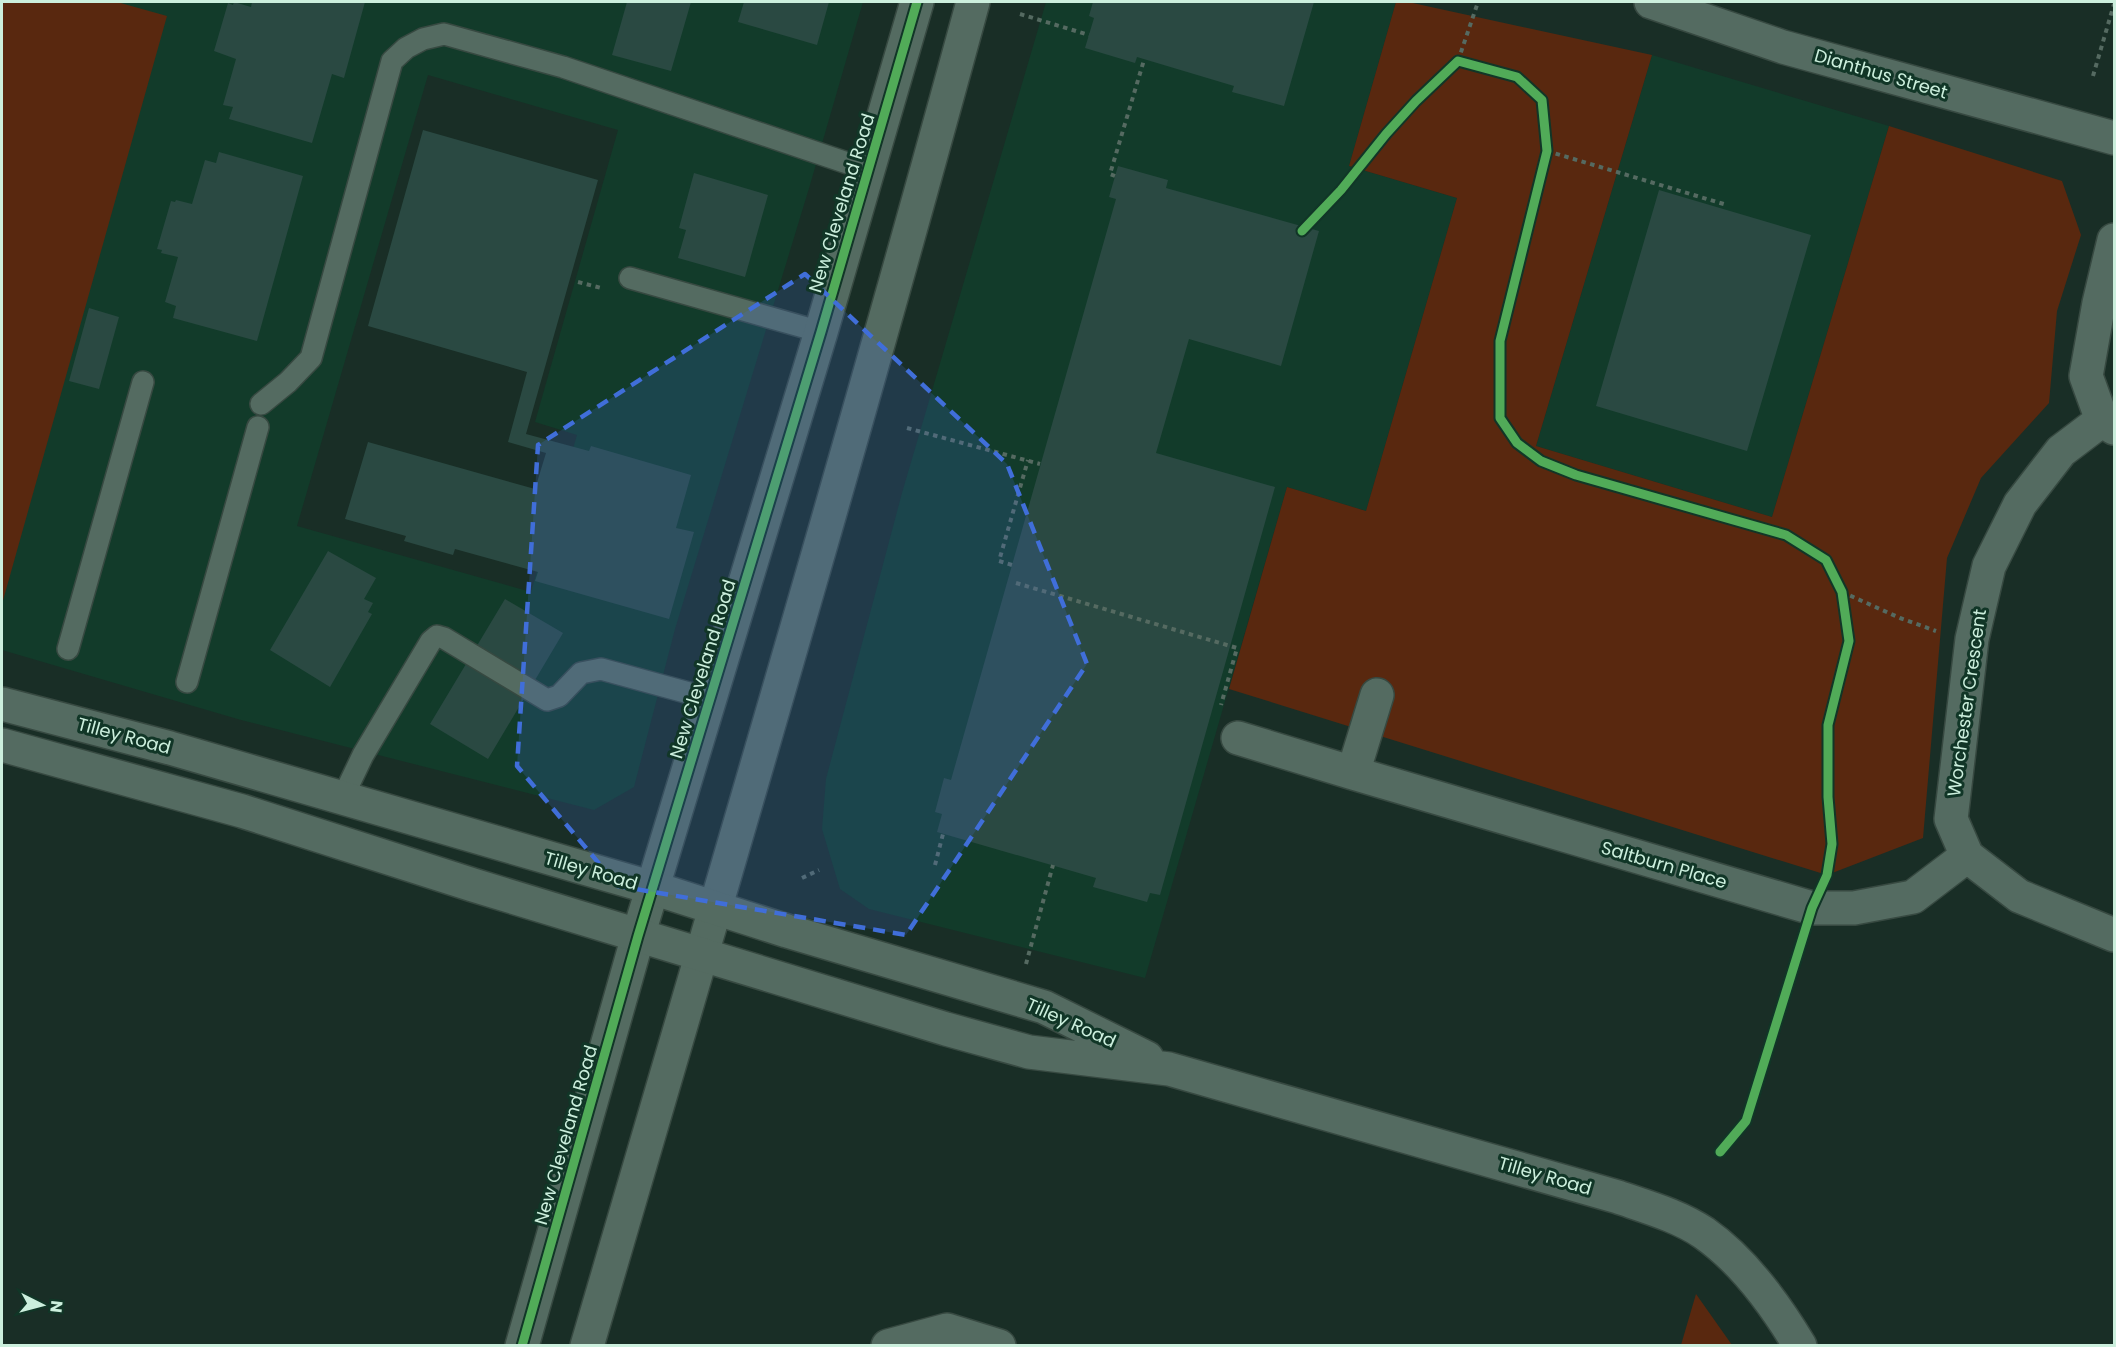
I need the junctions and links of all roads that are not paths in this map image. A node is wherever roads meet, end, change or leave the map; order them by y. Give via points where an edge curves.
1 (917, 2) edge
2 (973, 2) edge
3 (1650, 2) edge
4 (2115, 138) edge
5 (868, 170) junction
6 (2115, 240) edge
7 (630, 278) dead end
8 (821, 332) junction
9 (142, 382) dead end
10 (261, 404) dead end
11 (2108, 424) edge
12 (258, 427) dead end
13 (68, 649) dead end
14 (187, 682) dead end
15 (1377, 695) dead end
16 (711, 699) junction
17 (2, 704) edge
18 (1238, 738) road end
19 (2, 745) edge
20 (1353, 774) junction
21 (342, 799) junction
22 (1967, 856) junction
23 (653, 888) junction
24 (715, 908) junction
25 (2115, 935) edge
26 (638, 936) junction
27 (700, 955) junction
28 (1169, 1069) junction
29 (522, 1346) edge
30 (587, 1346) edge
31 (888, 1346) edge
32 (999, 1346) edge
33 (1800, 1346) edge

1 - 5 street, New Cleveland Road
2 - 24 street via 899,276
3 - 4 street, Dianthus Street via 1783,47
5 - 8 street, New Cleveland Road
5 - 10 lane via 563,67 444,34 423,39 392,61 311,358
6 - 11 street via 2086,376
7 - 8 lane
8 - 16 street, New Cleveland Road
9 - 13 lane
11 - 22 street, Worchester Crescent via 2061,451 2020,504 1989,566 1972,639 1951,819
12 - 14 lane
15 - 20 street
16 - 21 lane via 601,669 581,673 559,696 547,700 437,636 363,754
16 - 23 street, New Cleveland Road
17 - 21 street, Tilley Road
18 - 20 street, Saltburn Place
19 - 26 street, Tilley Road via 242,811
20 - 22 street, Saltburn Place via 1812,908 1854,908 1913,897
21 - 23 street, Tilley Road
22 - 25 street, Worchester Crescent via 2019,896
23 - 24 street, Tilley Road
23 - 26 street, New Cleveland Road
24 - 27 street
24 - 28 street, Tilley Road via 1044,1007
26 - 27 street, Tilley Road
26 - 29 street, New Cleveland Road
27 - 28 street, Tilley Road via 1029,1052
27 - 30 street
28 - 33 street, Tilley Road via 1664,1213 1703,1233 1740,1265 1778,1309
31 - 32 street via 948,1330

